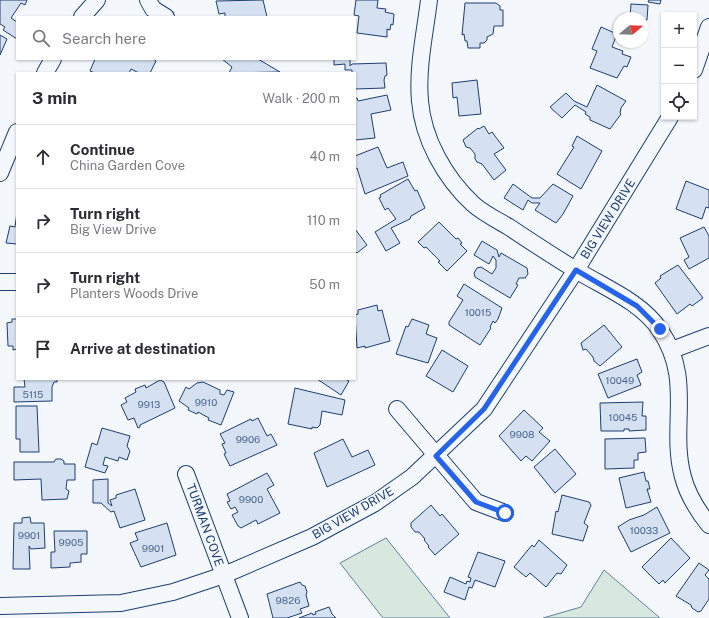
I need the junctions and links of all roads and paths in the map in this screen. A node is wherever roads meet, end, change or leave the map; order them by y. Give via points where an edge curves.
1 (97, 0) edge
2 (148, 0) edge
3 (429, 0) edge
4 (83, 16) edge
5 (164, 16) edge
6 (709, 27) edge
7 (52, 60) edge
8 (697, 61) edge
9 (46, 72) edge
10 (668, 120) edge
11 (16, 134) edge
12 (0, 173) edge
13 (576, 270) junction
14 (0, 282) edge
15 (16, 282) edge
16 (709, 336) edge
17 (672, 350) junction
18 (397, 409) dead end
19 (436, 456) junction
20 (186, 474) dead end
21 (505, 513) dead end
22 (709, 525) edge
23 (224, 575) junction
24 (0, 606) edge
25 (240, 618) edge

1 - 4 street
2 - 5 street via 153,9
3 - 13 street via 420,71 420,102 427,137 446,173 473,205
6 - 8 street
7 - 9 street
10 - 13 street, BIG VIEW DRIVE
11 - 12 street
13 - 17 street via 637,306 660,329
13 - 19 street, BIG VIEW DRIVE via 484,409
14 - 15 street
16 - 17 street
17 - 22 street via 678,369 680,392 679,456 682,475 696,508
18 - 19 street
19 - 21 street via 476,502
19 - 23 street, BIG VIEW DRIVE via 375,503 312,537
20 - 23 street, TURMAN COVE
23 - 24 street, BIG VIEW DRIVE via 173,592 121,603
23 - 25 street, TURMAN COVE

